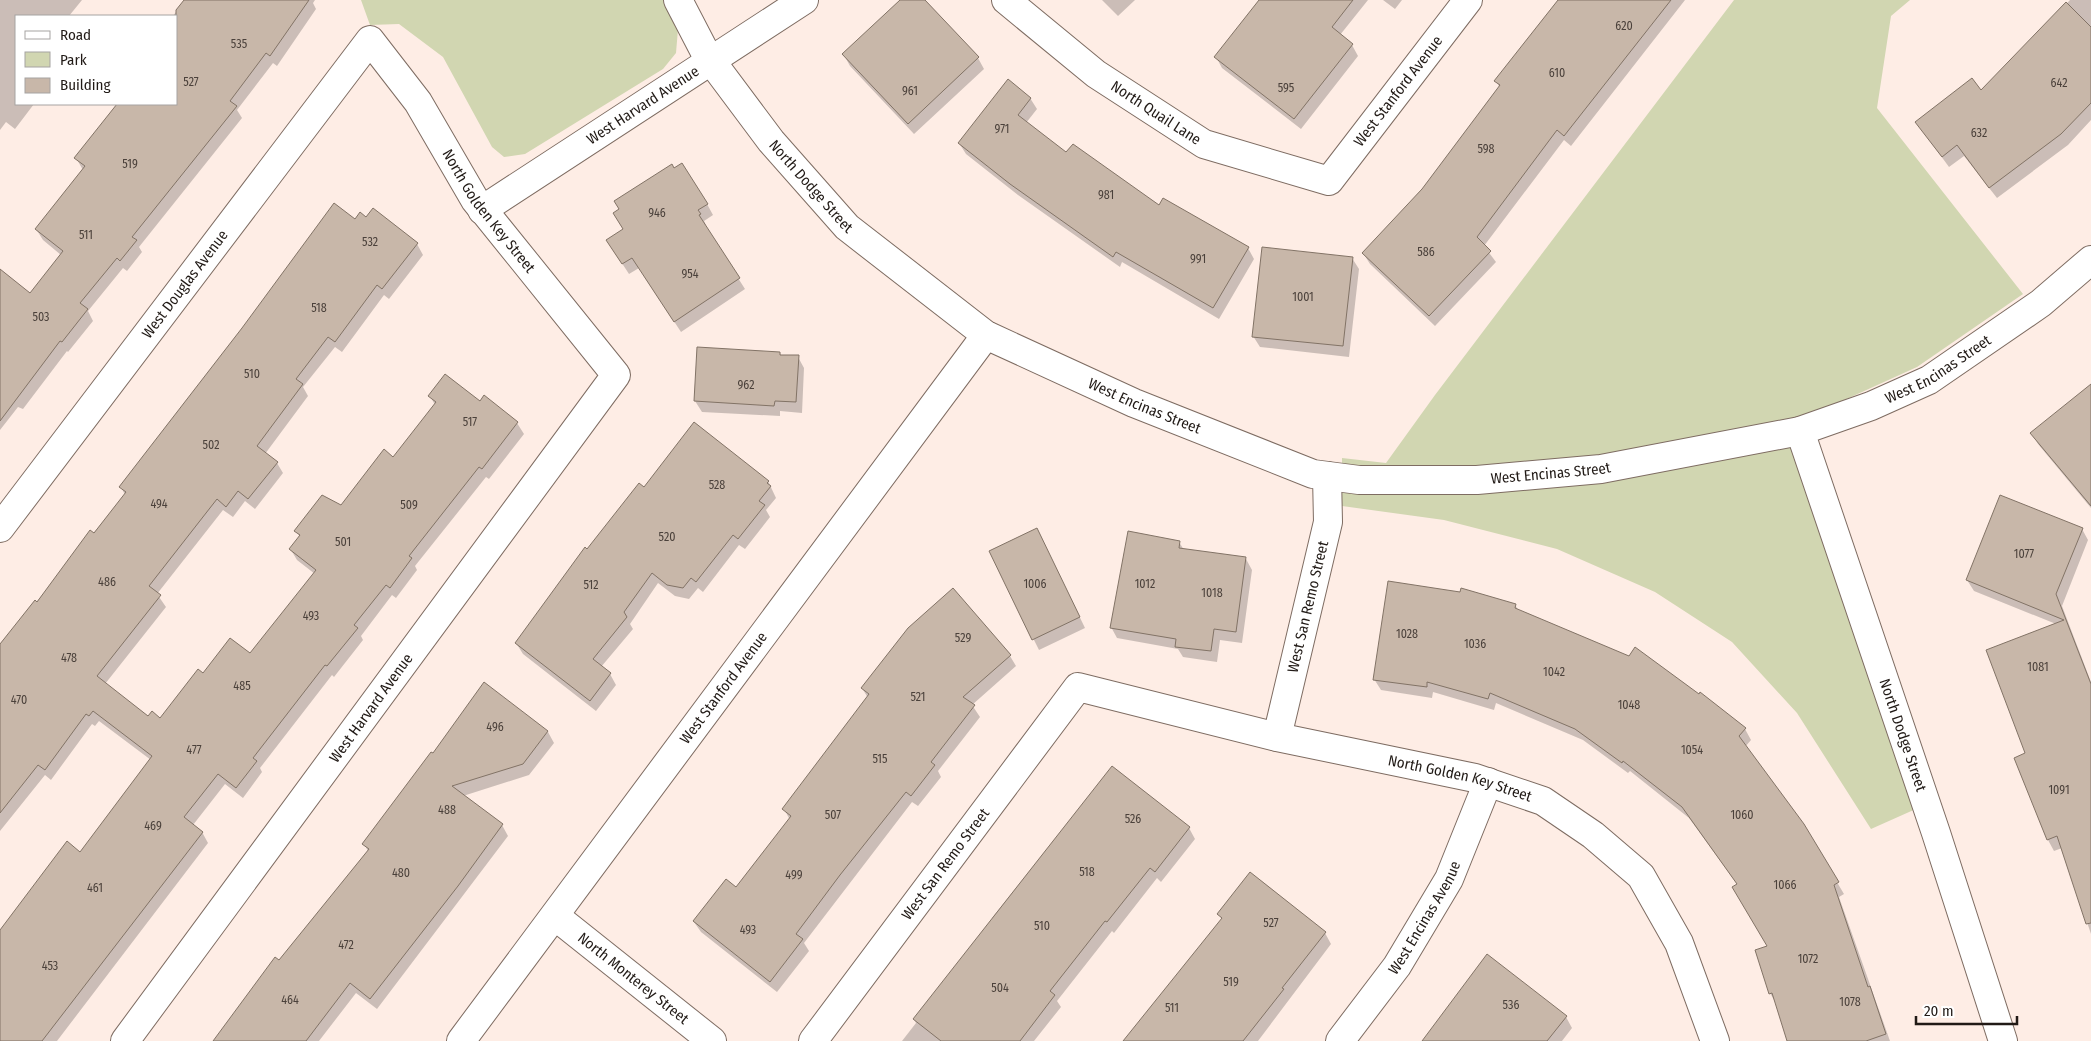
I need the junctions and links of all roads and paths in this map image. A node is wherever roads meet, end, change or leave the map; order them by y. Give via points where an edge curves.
1 (678, 0) edge
2 (804, 0) edge
3 (1006, 0) edge
4 (1468, 0) edge
5 (370, 40) joint
6 (711, 60) junction
7 (1329, 181) joint
8 (482, 210) junction
9 (2091, 260) edge
10 (986, 335) junction
11 (616, 375) joint
12 (1800, 431) junction
13 (1327, 476) junction
14 (0, 528) edge
15 (1078, 687) joint
16 (1277, 737) junction
17 (1488, 782) junction
18 (555, 916) junction
19 (125, 1041) edge
20 (461, 1041) edge
21 (712, 1041) edge
22 (813, 1041) edge
23 (1340, 1041) edge
24 (1715, 1041) edge
25 (2003, 1041) edge

1 - 6 street, North Dodge Street
2 - 6 street, West Harvard Avenue
3 - 7 street, North Quail Lane via 1096,74 1204,144
4 - 7 street, West Stanford Avenue
5 - 8 street, North Golden Key Street via 418,102
5 - 14 street, West Douglas Avenue
6 - 8 street, West Harvard Avenue
6 - 10 street, North Dodge Street via 771,142 847,227
8 - 11 street, North Golden Key Street
9 - 12 street, West Encinas Street via 2040,303 1929,380 1871,406
10 - 13 street, West Encinas Street via 1134,403 1313,474
10 - 18 street, West Stanford Avenue
11 - 19 street, West Harvard Avenue
12 - 13 street, West Encinas Street via 1601,470 1477,480 1359,480
12 - 25 street, North Dodge Street
13 - 16 street, West San Remo Street via 1328,522
15 - 16 street, North Golden Key Street
15 - 22 street, West San Remo Street
16 - 17 street, North Golden Key Street
17 - 23 street, West Encinas Avenue via 1449,879 1397,966
17 - 24 street, North Golden Key Street via 1543,801 1593,835 1641,876 1679,943
18 - 20 street, West Stanford Avenue
18 - 21 street, North Monterey Street

